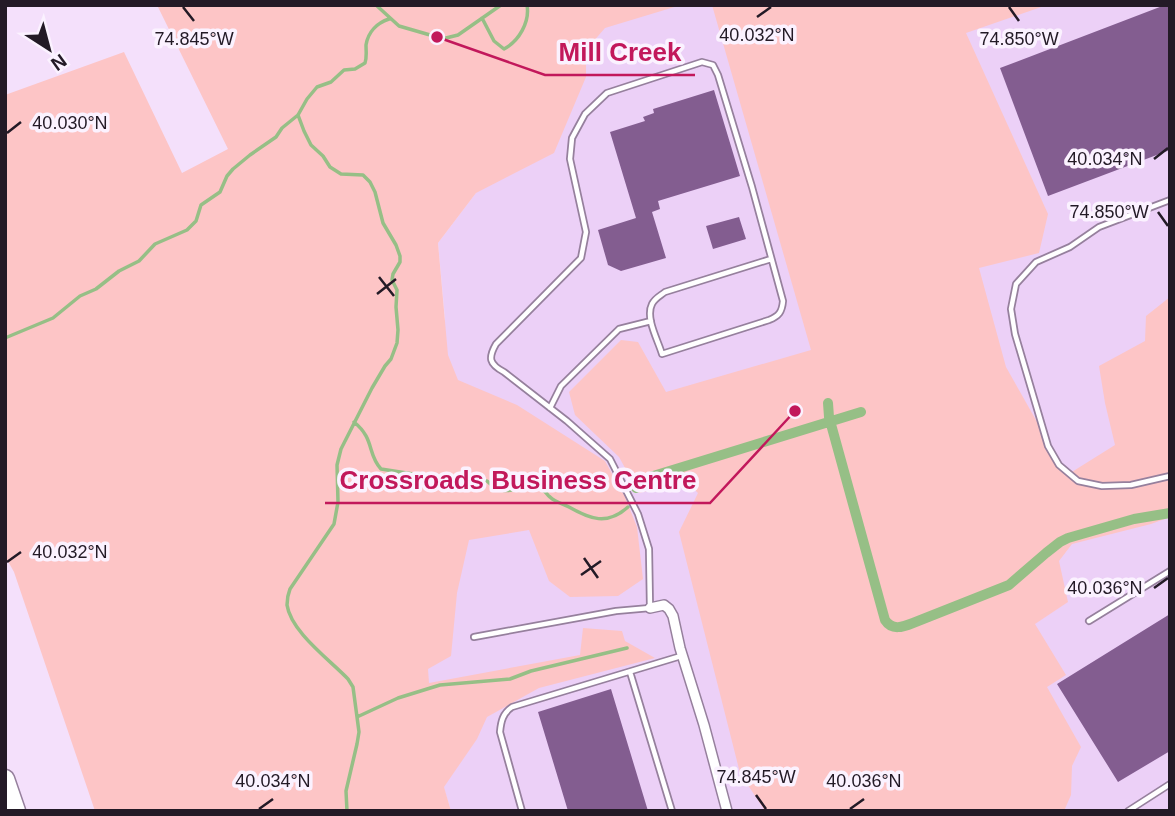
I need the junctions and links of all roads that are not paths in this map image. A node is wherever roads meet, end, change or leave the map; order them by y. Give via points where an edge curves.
1 (1170, 200) edge
2 (771, 259) junction
3 (651, 321) junction
4 (550, 408) junction
5 (1170, 476) edge
6 (1170, 571) edge
7 (650, 608) junction
8 (1089, 621) dead end
9 (474, 637) dead end
10 (682, 655) junction
11 (630, 672) junction
12 (5, 779) edge
13 (1170, 784) edge
14 (16, 811) edge
15 (522, 811) edge
16 (673, 811) edge
17 (727, 811) edge
18 (1128, 811) edge

1 - 5 lane via 1100,227 1036,262 1016,284 1011,309 1048,446 1059,465 1078,481 1102,486
2 - 3 lane via 665,292 653,302
2 - 3 lane via 783,301 777,317 662,354
2 - 4 lane via 713,65 702,62 607,93 585,114 572,138 570,159 586,232 581,258 491,353 497,368
3 - 4 lane via 619,329 561,386
4 - 7 lane via 610,459 638,514 649,549
6 - 8 lane
7 - 9 lane
7 - 10 street via 664,604 669,609
10 - 11 lane
10 - 17 street
11 - 15 lane via 512,707 504,715 500,732
11 - 16 lane
12 - 14 highway
13 - 18 lane

